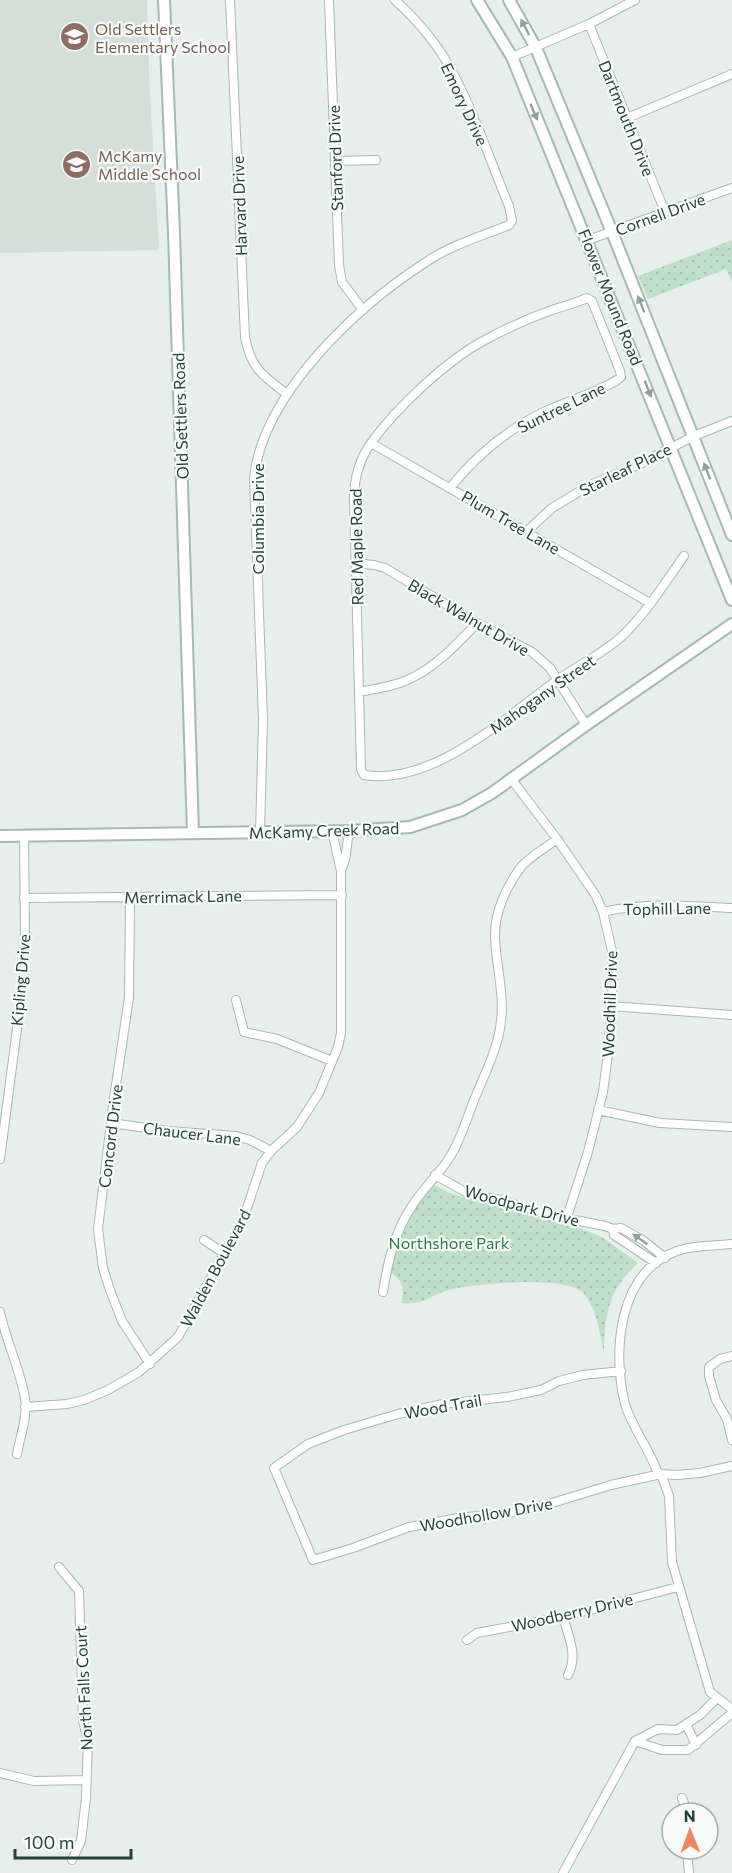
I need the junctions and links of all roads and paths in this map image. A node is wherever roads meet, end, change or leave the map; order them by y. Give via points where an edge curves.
1 (164, 0) edge
2 (230, 0) edge
3 (330, 0) edge
4 (395, 0) edge
5 (477, 0) edge
6 (509, 0) edge
7 (635, 0) edge
8 (589, 24) junction
9 (536, 48) junction
10 (512, 57) junction
11 (732, 74) edge
12 (627, 118) junction
13 (376, 160) dead end
14 (335, 161) junction
15 (732, 188) edge
16 (665, 212) junction
17 (512, 221) joint
18 (612, 231) junction
19 (588, 240) junction
20 (363, 310) junction
21 (621, 377) joint
22 (287, 394) junction
23 (732, 421) edge
24 (694, 436) junction
25 (371, 443) junction
26 (671, 447) junction
27 (450, 488) junction
28 (527, 531) junction
29 (732, 535) edge
30 (684, 556) dead end
31 (355, 564) junction
32 (732, 600) edge
33 (650, 603) junction
34 (477, 623) junction
35 (732, 624) edge
36 (557, 681) junction
37 (359, 692) junction
38 (586, 725) junction
39 (364, 775) joint
40 (512, 780) junction
41 (332, 831) junction
42 (349, 831) junction
43 (260, 832) junction
44 (193, 833) junction
45 (24, 835) junction
46 (0, 836) edge
47 (557, 839) junction
48 (341, 871) junction
49 (342, 895) junction
50 (130, 897) junction
51 (24, 898) junction
52 (732, 908) edge
53 (603, 912) junction
54 (236, 1000) dead end
55 (610, 1006) junction
56 (732, 1015) edge
57 (332, 1061) junction
58 (598, 1110) junction
59 (111, 1123) junction
60 (732, 1127) edge
61 (271, 1150) junction
62 (0, 1159) edge
63 (435, 1174) junction
64 (567, 1217) junction
65 (613, 1229) junction
66 (204, 1240) dead end
67 (732, 1244) edge
68 (225, 1254) junction
69 (665, 1258) junction
70 (656, 1263) junction
71 (383, 1292) dead end
72 (0, 1312) edge
73 (732, 1356) edge
74 (150, 1364) junction
75 (621, 1371) junction
76 (25, 1407) junction
77 (732, 1440) edge
78 (17, 1454) dead end
79 (732, 1466) edge
80 (661, 1474) junction
81 (313, 1560) joint
82 (59, 1567) dead end
83 (678, 1587) junction
84 (563, 1617) junction
85 (467, 1640) dead end
86 (568, 1675) dead end
87 (717, 1698) junction
88 (732, 1711) edge
89 (686, 1724) junction
90 (635, 1741) junction
91 (696, 1745) junction
92 (0, 1773) edge
93 (86, 1780) junction
94 (682, 1798) dead end
95 (683, 1801) edge
96 (72, 1860) dead end
97 (562, 1873) edge

1 - 44 street, Old Settlers Road
2 - 22 street, Harvard Drive via 245,337 254,367
3 - 14 street, Stanford Drive
4 - 17 street, Emory Drive via 418,22 450,67
5 - 10 street, Flower Mound Road
9 -> 6 street, Flower Mound Road
7 - 8 street
8 - 9 street
8 - 12 street, Dartmouth Drive
9 - 10 street
9 - 18 street, Flower Mound Road
10 -> 19 street, Flower Mound Road
11 - 12 street
12 - 16 street, Dartmouth Drive
13 - 14 street
14 - 20 street, Stanford Drive via 340,275
15 - 16 street, Cornell Drive
16 - 18 street, Cornell Drive
17 - 20 street, Columbia Drive via 426,261
18 - 19 street, Cornell Drive
24 -> 18 street, Flower Mound Road
19 -> 26 street, Flower Mound Road
20 - 22 street, Columbia Drive
21 - 25 street, Red Maple Road via 594,304 587,298 483,341 432,379
21 - 27 street, Suntree Lane via 512,431 483,451
22 - 43 street, Columbia Drive via 262,443 254,477 263,720
23 - 24 street, Starleaf Place
24 - 26 street, Starleaf Place
29 -> 24 street, Flower Mound Road
25 - 27 street, Plum Tree Lane
25 - 31 street, Red Maple Road via 354,488
26 - 28 street, Starleaf Place via 568,497
26 - 32 street, Flower Mound Road
27 - 28 street, Plum Tree Lane
28 - 33 street, Plum Tree Lane
30 - 33 street, Mahogany Street
31 - 34 street, Black Walnut Drive via 385,568
31 - 37 street, Red Maple Road
33 - 36 street, Mahogany Street via 621,637
34 - 36 street, Black Walnut Drive via 532,652 550,668
34 - 37 street via 444,656 406,681
35 - 38 street, McKamy Creek Road
36 - 38 street, Black Walnut Drive
36 - 39 street, Mahogany Street via 442,760 389,775
37 - 39 street, Red Maple Road
38 - 40 street, McKamy Creek Road
40 - 42 street, McKamy Creek Road via 469,806 436,819 410,827
40 - 47 street, Woodhill Drive
41 - 42 street, McKamy Creek Road
41 - 43 street, McKamy Creek Road
41 - 48 street, Walden Boulevard
42 - 48 street, Walden Boulevard
43 - 44 street, McKamy Creek Road
44 - 45 street, McKamy Creek Road
45 - 46 street, McKamy Creek Road
45 - 51 street, Kipling Drive
47 - 53 street, Woodhill Drive
47 - 63 street via 522,866 501,902 495,938 502,988 498,1039 463,1132
48 - 49 street, Walden Boulevard
49 - 50 street, Merrimack Lane
49 - 57 street, Walden Boulevard via 341,1033
50 - 51 street, Merrimack Lane
50 - 59 street, Concord Drive via 129,998
51 - 62 street, Kipling Drive via 23,983
52 - 53 street, Tophill Lane via 647,906
53 - 55 street, Woodhill Drive via 612,951
54 - 57 street via 244,1032 277,1039
55 - 56 street
55 - 58 street, Woodhill Drive via 608,1054
57 - 61 street, Walden Boulevard via 319,1093 297,1127
58 - 60 street via 660,1123
58 - 64 street, Woodhill Drive
59 - 61 street, Chaucer Lane via 236,1136
59 - 74 street, Concord Drive via 98,1229 103,1268 123,1321
61 - 68 street, Walden Boulevard via 258,1174 249,1209
63 - 64 street, Woodpark Drive via 469,1194
63 - 71 street via 395,1237
64 - 65 street, Woodpark Drive
69 -> 65 street, Woodpark Drive via 629,1231
65 - 70 street, Woodpark Drive via 614,1236
66 - 68 street
67 - 69 street via 677,1251
68 - 74 street, Walden Boulevard via 178,1337
69 - 70 street
70 - 75 street via 635,1285 625,1307
72 - 76 street
73 - 77 street via 709,1367 716,1400 727,1419
74 - 76 street, Walden Boulevard via 129,1379 84,1400
75 - 80 street via 626,1406
75 - 81 street, Wood Trail via 583,1375 507,1397 398,1414 308,1444 274,1468
76 - 78 street
79 - 80 street, Woodhollow Drive via 688,1474
80 - 81 street, Woodhollow Drive via 515,1512 409,1527
80 - 83 street via 669,1496 672,1562
82 - 93 street, North Falls Court via 79,1591 83,1721 88,1741
83 - 84 street, Woodberry Drive
83 - 87 street via 710,1692
84 - 85 street, Woodberry Drive via 477,1632
84 - 86 street via 574,1657
87 - 88 street
87 - 89 street
88 - 91 street
89 - 90 street via 677,1730 658,1729
89 - 91 street
90 - 91 street via 662,1750 688,1750
90 - 97 street
92 - 93 street via 34,1781
93 - 96 street, North Falls Court via 81,1841
94 - 95 street

